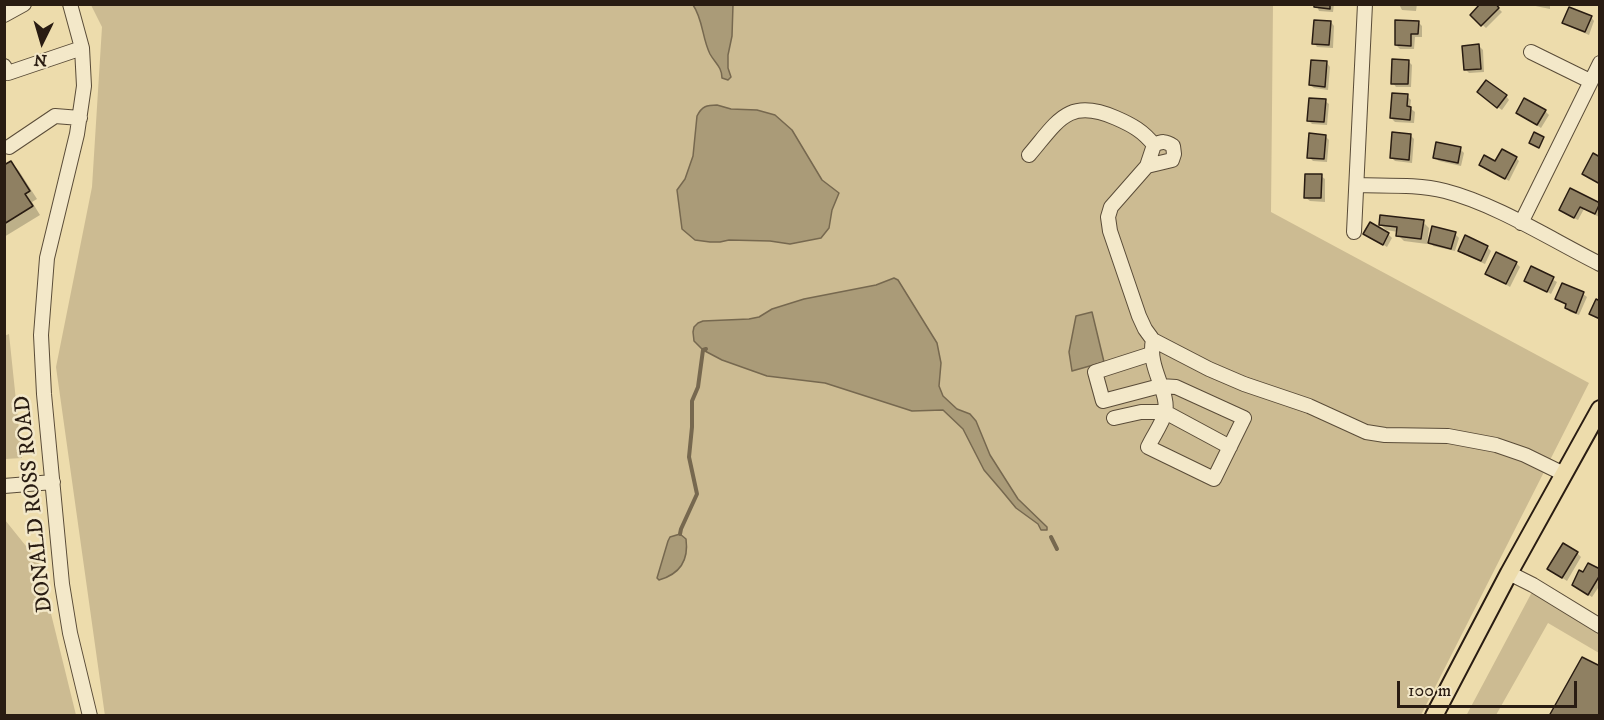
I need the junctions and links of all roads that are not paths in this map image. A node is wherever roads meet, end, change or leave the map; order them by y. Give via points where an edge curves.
1 (24, 4) edge
2 (70, 4) edge
3 (1365, 4) edge
4 (4, 15) edge
5 (82, 48) junction
6 (1531, 52) dead end
7 (1599, 63) edge
8 (4, 66) edge
9 (1590, 81) junction
10 (80, 118) junction
11 (1154, 145) junction
12 (9, 147) dead end
13 (1029, 155) dead end
14 (1147, 166) junction
15 (1357, 184) junction
16 (1521, 223) junction
17 (1354, 232) dead end
18 (1599, 264) edge
19 (1153, 340) junction
20 (1151, 354) junction
21 (1160, 386) junction
22 (1599, 409) edge
23 (1165, 412) junction
24 (1114, 418) dead end
25 (1230, 447) junction
26 (1564, 474) junction
27 (53, 482) junction
28 (4, 486) edge
29 (1509, 573) junction
30 (1599, 626) edge
31 (90, 716) edge
32 (1434, 716) edge

1 - 4 street
2 - 5 street, DONALD ROSS ROAD
3 - 15 street
5 - 8 street via 8,73
5 - 10 street, DONALD ROSS ROAD via 84,86
6 - 9 street
7 - 9 street
9 - 16 street
10 - 12 street via 54,116
10 - 27 street, DONALD ROSS ROAD via 47,258 42,314 44,394
11 - 13 street via 1133,126 1097,110 1082,108 1058,121
11 - 14 street
11 - 14 street via 1167,142 1173,146 1172,160
14 - 19 street via 1111,207 1108,217 1139,316
15 - 16 street via 1443,191
15 - 17 street
16 - 18 street
19 - 20 street
19 - 26 street via 1209,369 1366,432 1448,436 1496,445
20 - 21 street
20 - 21 street via 1095,372 1103,401
21 - 23 street
21 - 25 street via 1176,387 1244,418
22 - 26 main road
23 - 24 street
23 - 25 street
23 - 25 street via 1148,447 1214,479
26 - 29 main road
27 - 28 street
27 - 31 street, DONALD ROSS ROAD via 70,633
29 - 30 street
29 - 32 main road

